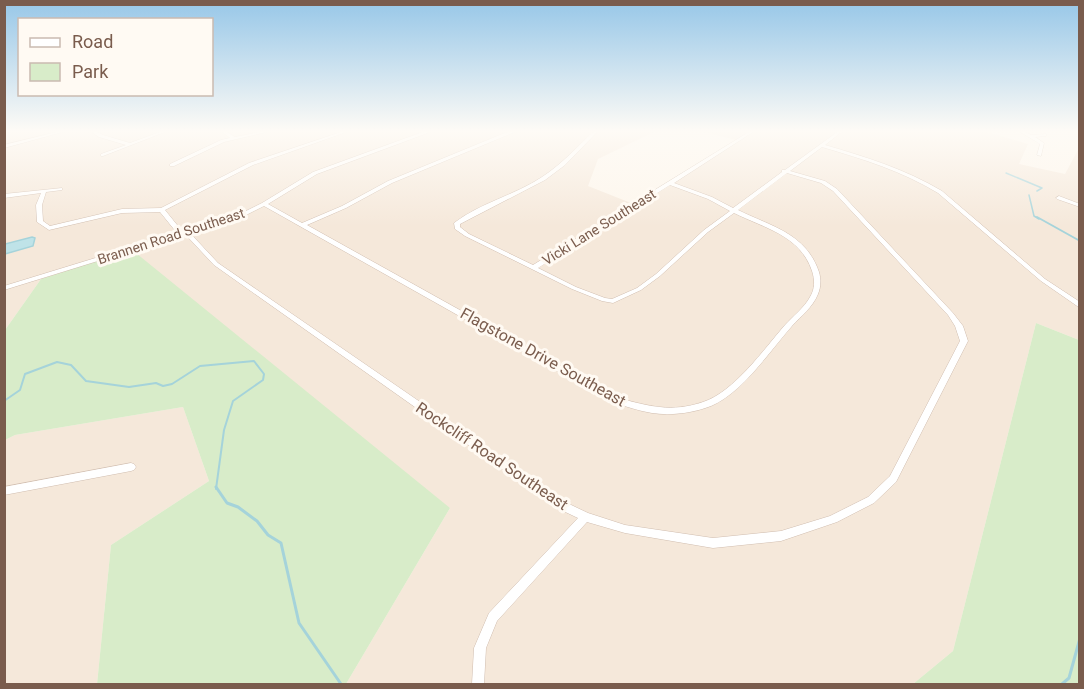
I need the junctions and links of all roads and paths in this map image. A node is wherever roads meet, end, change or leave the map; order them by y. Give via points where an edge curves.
1 (178, 162) edge
2 (256, 162) edge
3 (344, 162) edge
4 (438, 162) edge
5 (565, 162) edge
6 (703, 162) edge
7 (797, 162) edge
8 (875, 162) edge
9 (172, 165) dead end
10 (784, 171) junction
11 (670, 183) junction
12 (60, 189) dead end
13 (44, 191) junction
14 (4, 196) edge
15 (1059, 198) dead end
16 (264, 204) junction
17 (1080, 206) edge
18 (162, 210) junction
19 (733, 210) junction
20 (303, 225) junction
21 (184, 233) junction
22 (535, 267) junction
23 (4, 288) edge
24 (1080, 306) edge
25 (131, 467) dead end
26 (4, 491) edge
27 (585, 517) junction
28 (478, 684) edge

1 - 9 street
2 - 18 street
3 - 16 street, Brannen Road Southeast via 315,173
4 - 20 street
5 - 22 street via 543,179 458,223 457,228 467,235
6 - 11 street, Vicki Lane Southeast
7 - 10 street
8 - 24 street via 940,192 1043,280
10 - 19 street
10 - 27 street, Rockcliff Road Southeast via 823,182 836,190 951,314 962,332 964,341 898,472 879,493 852,511 781,536 713,543 625,529
11 - 19 street, Flagstone Drive Southeast via 716,199
11 - 22 street, Vicki Lane Southeast
12 - 13 street
13 - 14 street
13 - 18 street via 39,205 40,222 49,228 122,212
15 - 17 street
16 - 20 street, Flagstone Drive Southeast
16 - 21 street, Brannen Road Southeast
18 - 21 street, Rockcliff Road Southeast
19 - 20 street, Flagstone Drive Southeast via 774,226 797,241 817,273 816,292 731,391 707,405 674,411 615,400
19 - 22 street via 639,289 613,301 574,288
21 - 23 street, Brannen Road Southeast
21 - 27 street, Rockcliff Road Southeast via 216,264 535,488
25 - 26 street
27 - 28 street via 493,617 480,648

